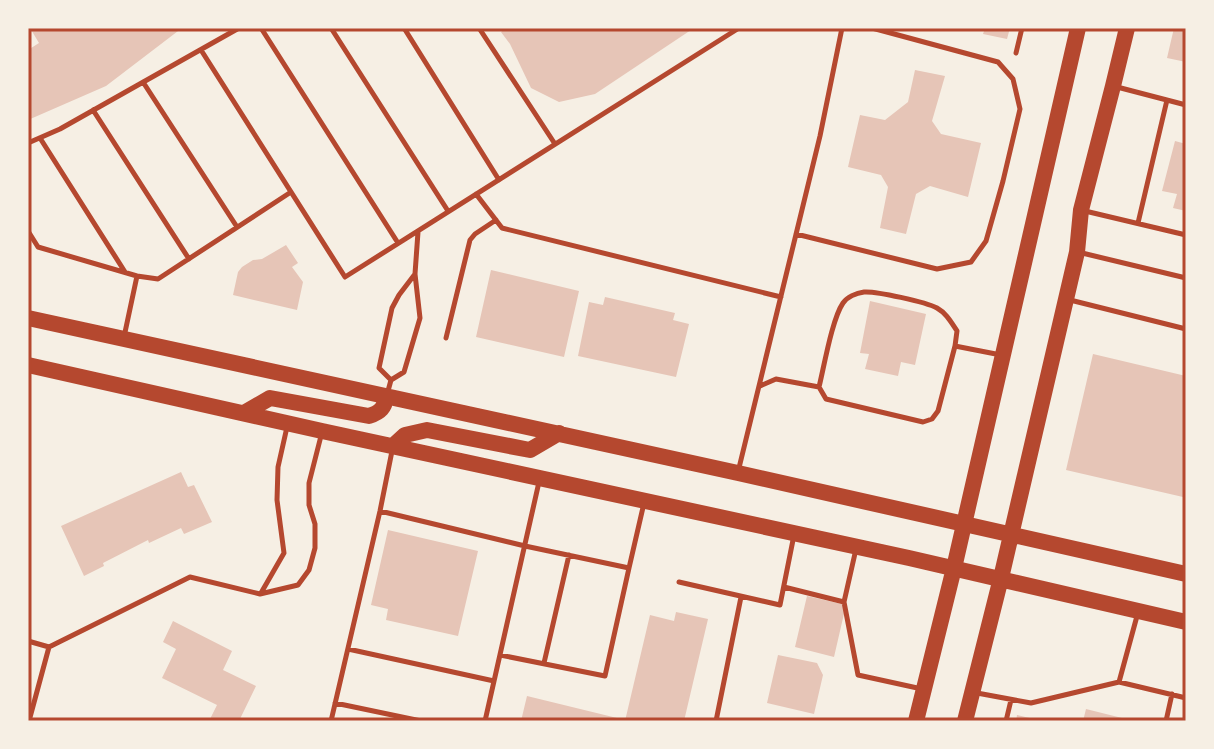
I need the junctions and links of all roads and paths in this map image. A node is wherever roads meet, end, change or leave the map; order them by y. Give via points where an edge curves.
1 (239, 28) edge
2 (261, 28) edge
3 (331, 28) edge
4 (404, 28) edge
5 (479, 28) edge
6 (739, 28) edge
7 (842, 28) edge
8 (872, 28) edge
9 (1022, 28) edge
10 (1078, 28) edge
11 (1127, 28) edge
12 (201, 50) junction
13 (1016, 53) dead end
14 (143, 82) junction
15 (1113, 86) junction
16 (1167, 100) junction
17 (1186, 105) edge
18 (93, 110) junction
19 (40, 138) junction
20 (28, 143) edge
21 (555, 144) junction
22 (499, 180) junction
23 (291, 192) junction
24 (476, 194) junction
25 (1081, 210) junction
26 (448, 211) junction
27 (496, 220) junction
28 (1138, 223) junction
29 (237, 227) junction
30 (28, 231) edge
31 (418, 231) junction
32 (796, 234) junction
33 (1186, 235) edge
34 (398, 243) junction
35 (1077, 252) junction
36 (189, 259) junction
37 (125, 272) junction
38 (415, 274) junction
39 (137, 276) junction
40 (1186, 278) edge
41 (781, 297) junction
42 (1066, 298) junction
43 (28, 318) edge
44 (1186, 329) edge
45 (446, 338) dead end
46 (124, 339) junction
47 (955, 346) junction
48 (1001, 355) junction
49 (28, 365) edge
50 (760, 386) junction
51 (819, 387) junction
52 (389, 388) junction
53 (244, 413) junction
54 (288, 423) junction
55 (322, 431) junction
56 (559, 433) junction
57 (393, 446) junction
58 (738, 473) junction
59 (540, 477) junction
60 (644, 501) junction
61 (380, 511) junction
62 (964, 523) junction
63 (794, 533) junction
64 (1012, 535) junction
65 (525, 546) junction
66 (857, 547) junction
67 (569, 555) junction
68 (629, 568) junction
69 (954, 568) junction
70 (1186, 574) edge
71 (1001, 578) junction
72 (679, 582) dead end
73 (784, 587) junction
74 (260, 594) junction
75 (741, 597) junction
76 (844, 602) junction
77 (1139, 611) junction
78 (1186, 622) edge
79 (28, 641) edge
80 (49, 647) junction
81 (348, 649) junction
82 (500, 655) junction
83 (544, 663) junction
84 (494, 681) junction
85 (1119, 682) junction
86 (923, 689) junction
87 (972, 692) junction
88 (1172, 694) junction
89 (1186, 698) edge
90 (1011, 700) junction
91 (335, 703) junction
92 (29, 721) edge
93 (331, 721) edge
94 (421, 721) edge
95 (485, 721) edge
96 (716, 721) edge
97 (916, 721) edge
98 (965, 721) edge
99 (1006, 721) edge
100 (1166, 721) edge

1 - 12 lane
2 - 34 lane
3 - 26 lane
4 - 22 lane
5 - 21 lane
6 - 21 lane
7 - 32 lane
8 - 32 lane via 998,62 1013,79 1020,109 986,241 971,262 937,269
9 - 13 lane
10 - 48 main road
11 - 15 main road
12 - 14 lane
12 - 23 lane
14 - 18 lane
14 - 29 lane
15 - 16 lane
15 - 25 main road
16 - 17 lane
16 - 28 lane
18 - 19 lane
18 - 36 lane
19 - 20 lane
19 - 37 lane
21 - 22 lane
22 - 24 lane
23 - 29 lane
23 - 34 lane via 345,277
24 - 26 lane
24 - 27 lane
25 - 28 lane
25 - 35 main road
26 - 31 lane
27 - 41 lane via 502,228
27 - 45 lane via 470,240
28 - 33 lane
29 - 36 lane
30 - 37 lane via 38,247
31 - 34 lane
31 - 38 lane
32 - 41 lane
35 - 40 lane
35 - 42 main road
36 - 39 lane via 158,279
37 - 39 lane
38 - 52 lane via 420,318 404,372
38 - 52 lane via 392,308 379,368
39 - 46 lane
41 - 50 lane
42 - 44 lane
42 - 64 main road
43 - 46 main road
46 - 52 main road
47 - 48 lane
47 - 51 lane via 938,411 923,422 826,399
47 - 51 lane via 957,331 934,306 877,293 852,295 836,317
48 - 62 main road
49 - 53 main road
50 - 51 lane via 776,379
50 - 58 lane
52 - 53 main road via 384,407 369,416 270,398
52 - 56 main road
53 - 54 main road
54 - 55 main road
54 - 74 lane via 278,467 284,553
55 - 57 main road
55 - 74 lane via 309,483 315,548 309,570 298,585
56 - 57 main road via 530,450 427,430 405,435
56 - 58 main road
57 - 59 main road
57 - 61 lane
58 - 62 main road
59 - 60 main road
59 - 65 lane
60 - 63 main road
60 - 68 lane
61 - 65 lane
61 - 81 lane
62 - 64 main road
62 - 69 main road
63 - 66 main road
63 - 73 lane
64 - 70 main road
64 - 71 main road
65 - 67 lane
65 - 82 lane
66 - 69 main road
66 - 76 lane
67 - 68 lane
67 - 83 lane
68 - 83 lane via 605,676
69 - 71 main road
69 - 86 main road
71 - 77 main road
71 - 87 main road
72 - 75 lane
73 - 75 lane via 780,605
73 - 76 lane
74 - 80 lane via 190,577
75 - 96 lane
76 - 86 lane via 858,675
77 - 78 main road
77 - 85 lane
79 - 80 lane
80 - 92 lane
81 - 84 lane
81 - 91 lane
82 - 83 lane
82 - 84 lane
84 - 95 lane
85 - 88 lane
85 - 90 lane via 1031,703
86 - 97 main road
87 - 90 lane
87 - 98 main road
88 - 89 lane
88 - 100 lane
90 - 99 lane
91 - 93 lane
91 - 94 lane

